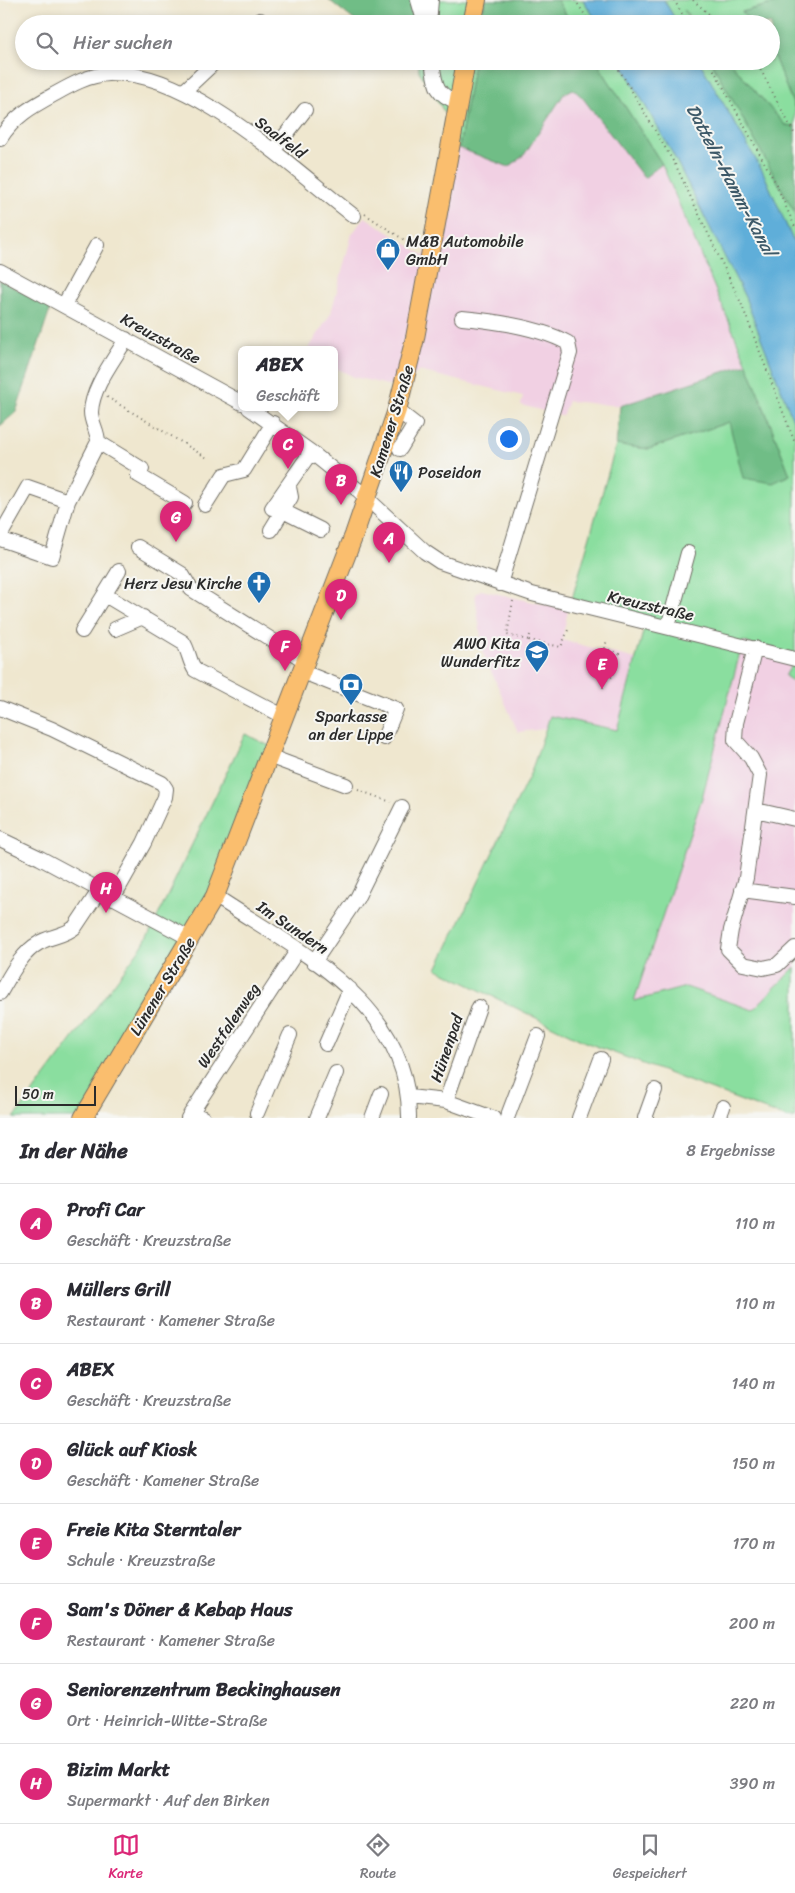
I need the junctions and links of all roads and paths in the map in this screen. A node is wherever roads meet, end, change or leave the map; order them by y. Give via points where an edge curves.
1 (418, 0) edge
2 (431, 0) edge
3 (477, 0) edge
4 (575, 0) edge
5 (674, 0) edge
6 (693, 0) edge
7 (424, 15) edge
8 (428, 15) edge
9 (474, 15) edge
10 (584, 15) edge
11 (683, 15) edge
12 (710, 15) edge
13 (206, 70) edge
14 (434, 70) edge
15 (464, 70) edge
16 (619, 70) edge
17 (714, 70) edge
18 (761, 70) edge
19 (184, 91) junction
20 (459, 102) junction
21 (305, 110) dead end
22 (795, 134) edge
23 (0, 139) edge
24 (273, 151) junction
25 (354, 216) joint
26 (795, 227) edge
27 (423, 242) dead end
28 (97, 245) dead end
29 (0, 271) edge
30 (64, 305) junction
31 (462, 318) dead end
32 (126, 339) junction
33 (96, 390) junction
34 (238, 401) edge
35 (397, 410) junction
36 (254, 411) edge
37 (273, 424) junction
38 (98, 442) junction
39 (795, 443) edge
40 (400, 448) dead end
41 (311, 452) junction
42 (209, 459) dead end
43 (367, 497) junction
44 (68, 501) junction
45 (184, 503) dead end
46 (205, 505) dead end
47 (278, 509) junction
48 (271, 530) dead end
49 (321, 530) dead end
50 (0, 538) edge
51 (138, 547) dead end
52 (688, 553) dead end
53 (119, 571) dead end
54 (500, 584) junction
55 (517, 589) junction
56 (105, 594) junction
57 (143, 617) junction
58 (668, 628) junction
59 (115, 629) dead end
60 (568, 630) dead end
61 (82, 632) dead end
62 (530, 635) dead end
63 (529, 640) junction
64 (607, 640) dead end
65 (754, 648) junction
66 (795, 658) edge
67 (305, 667) junction
68 (603, 688) dead end
69 (0, 708) edge
70 (285, 717) junction
71 (384, 738) dead end
72 (270, 757) junction
73 (346, 785) joint
74 (402, 807) joint
75 (756, 810) junction
76 (795, 819) edge
77 (0, 839) edge
78 (234, 851) joint
79 (742, 890) junction
80 (100, 891) junction
81 (215, 896) junction
82 (795, 897) edge
83 (113, 898) junction
84 (191, 939) junction
85 (795, 948) edge
86 (297, 951) junction
87 (314, 962) junction
88 (350, 989) junction
89 (0, 993) edge
90 (479, 1007) dead end
91 (290, 1035) dead end
92 (538, 1036) dead end
93 (326, 1044) dead end
94 (601, 1059) dead end
95 (336, 1073) dead end
96 (655, 1090) dead end
97 (381, 1094) dead end
98 (409, 1097) junction
99 (446, 1101) junction
100 (194, 1116) edge
101 (260, 1116) edge
102 (489, 1117) edge
103 (83, 1118) edge
104 (317, 1118) edge
105 (372, 1118) edge
106 (409, 1118) edge
107 (507, 1118) edge
108 (579, 1118) edge
109 (645, 1118) edge

1 - 7 street
2 - 8 street
3 - 9 main road
4 - 10 path
5 - 11 path
6 - 12 path
13 - 19 street
14 - 20 street via 438,90 448,99
15 - 20 main road, Kamener Straße
16 - 39 path via 676,166 741,303
17 - 26 path
18 - 22 path
19 - 23 street, Saalfeld via 159,81 125,74 92,77 23,112
19 - 24 street, Saalfeld
20 - 35 main road, Kamener Straße via 423,303
21 - 24 street
24 - 25 street, Saalfeld
25 - 27 path via 364,213 421,251
28 - 30 street
29 - 30 street, Kreuzstraße
30 - 32 street, Kreuzstraße
31 - 54 street via 558,338 568,343 570,353
32 - 33 street
32 - 34 street, Kreuzstraße
33 - 38 street via 91,411
33 - 42 path
35 - 40 street via 415,424
35 - 43 main road, Kamener Straße
36 - 37 street, Kreuzstraße
37 - 41 street, Kreuzstraße
37 - 46 street via 244,470 224,475
38 - 44 street
38 - 45 street via 142,469 138,475
41 - 43 street, Kreuzstraße
41 - 47 street via 288,484 291,496
43 - 54 street, Kreuzstraße via 425,552 440,562
43 - 67 main road, Kamener Straße
44 - 50 street via 28,487
44 - 50 street via 52,557
47 - 48 street
47 - 49 street
51 - 67 street via 182,574 191,589
52 - 58 street
53 - 56 street
54 - 55 street, Kreuzstraße
55 - 58 street, Kreuzstraße
55 - 63 path via 507,635
56 - 57 street
56 - 61 street
57 - 59 street
57 - 70 street via 182,642 195,670
58 - 65 street, Kreuzstraße
60 - 63 path via 561,647
62 - 63 path
64 - 68 path via 604,648 619,654 613,676 604,681
65 - 66 street, Kreuzstraße
65 - 75 street via 736,722 735,740 751,758 760,775
67 - 70 main road, Kamener Straße
67 - 71 street via 396,709
69 - 83 street via 60,733 162,783 166,789 144,843
70 - 72 main road, Kamener Straße
72 - 73 street
72 - 78 main road, Kamener Straße
73 - 74 path
74 - 87 street via 357,898
75 - 76 street
75 - 79 street
77 - 80 street
78 - 81 main road, Lünener Straße
79 - 82 street
79 - 85 street via 728,949 743,964 763,968 777,965
80 - 83 street
80 - 89 street via 70,932 46,939 28,951
81 - 84 main road, Lünener Straße
81 - 86 street, Im Sundern
83 - 84 street
84 - 103 main road, Lünener Straße
86 - 87 street, Im Sundern
86 - 100 street, Westfalenweg
87 - 88 street, Im Sundern
88 - 93 street
88 - 98 street, Im Sundern via 368,1006 386,1031 403,1068
90 - 99 street, Hünenpad
91 - 101 street
92 - 107 street
94 - 108 street
95 - 104 street
96 - 109 street
97 - 105 street
98 - 99 street, Hünenpad
98 - 106 street, Im Sundern
99 - 102 street, Hünenpad

